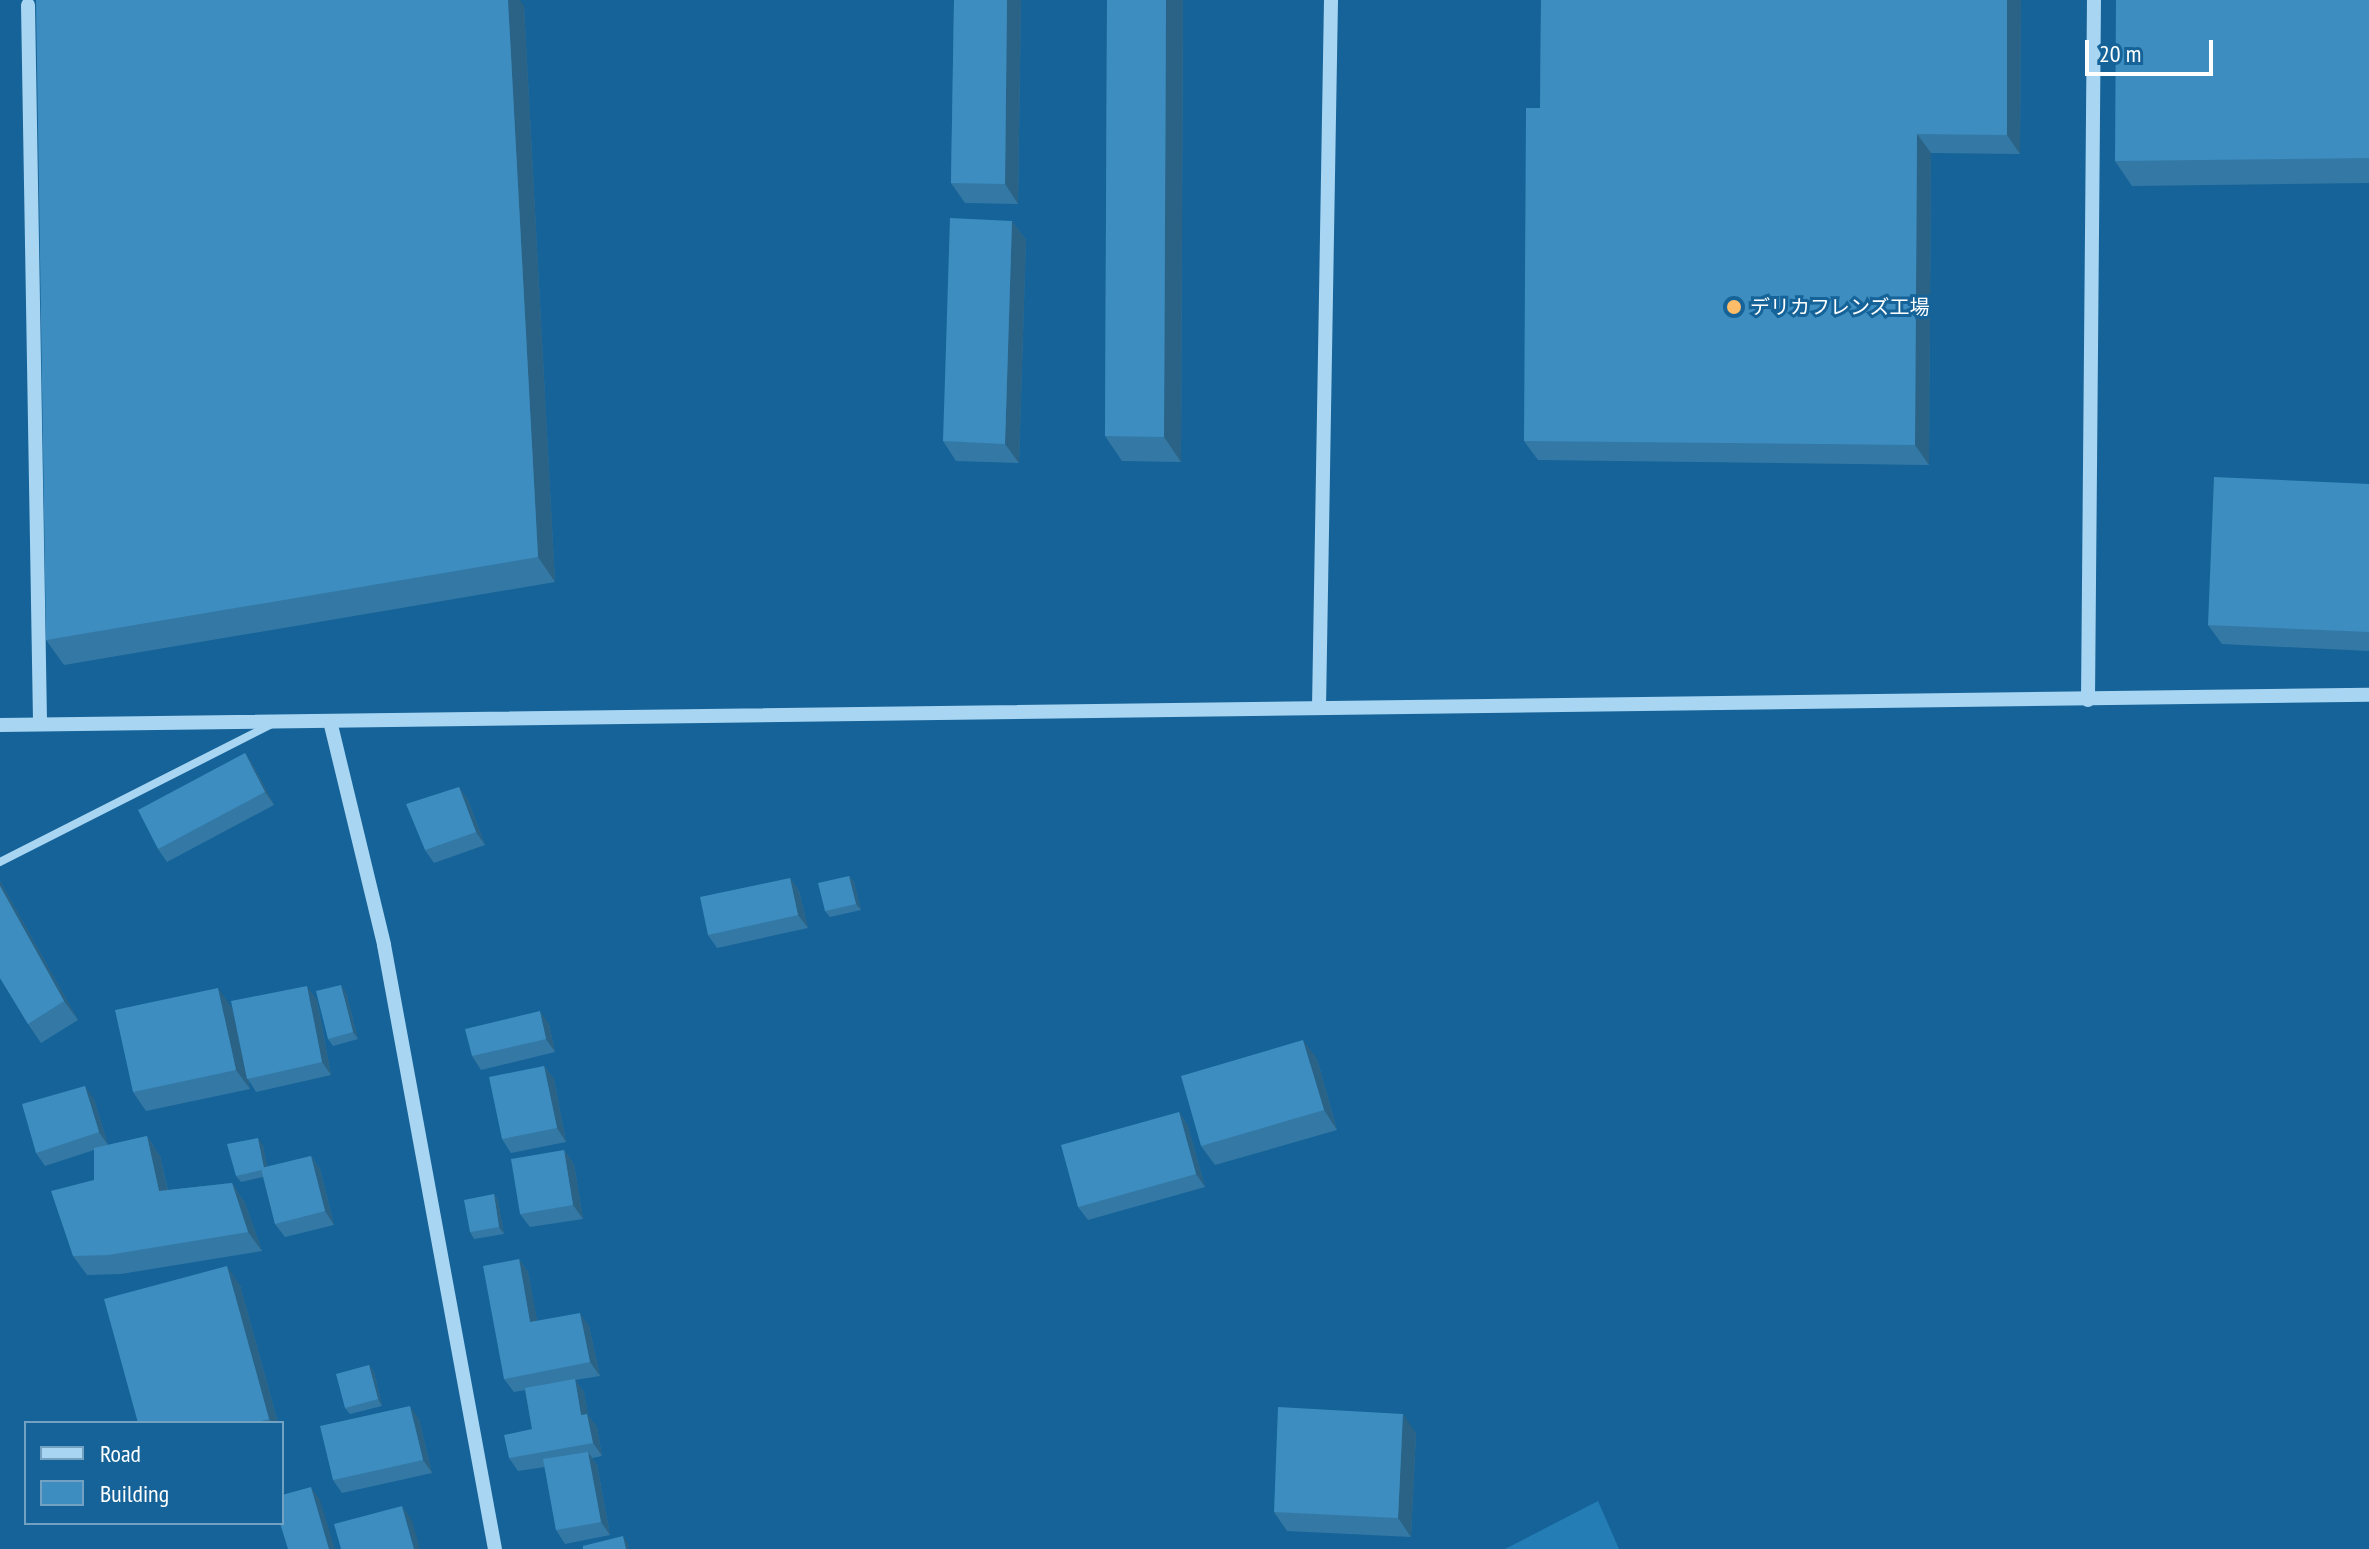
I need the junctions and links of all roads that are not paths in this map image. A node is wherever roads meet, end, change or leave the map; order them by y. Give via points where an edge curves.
1 (1331, 0) edge
2 (2094, 0) edge
3 (28, 5) dead end
4 (2369, 695) edge
5 (2088, 700) junction
6 (1319, 708) junction
7 (330, 721) junction
8 (276, 722) junction
9 (40, 724) junction
10 (0, 725) edge
11 (0, 862) edge
12 (495, 1549) edge

1 - 6 street
2 - 5 street
3 - 9 street
4 - 5 street
5 - 6 street
6 - 7 street
7 - 8 street
7 - 12 street via 384,945
8 - 9 street
8 - 11 street
9 - 10 street

